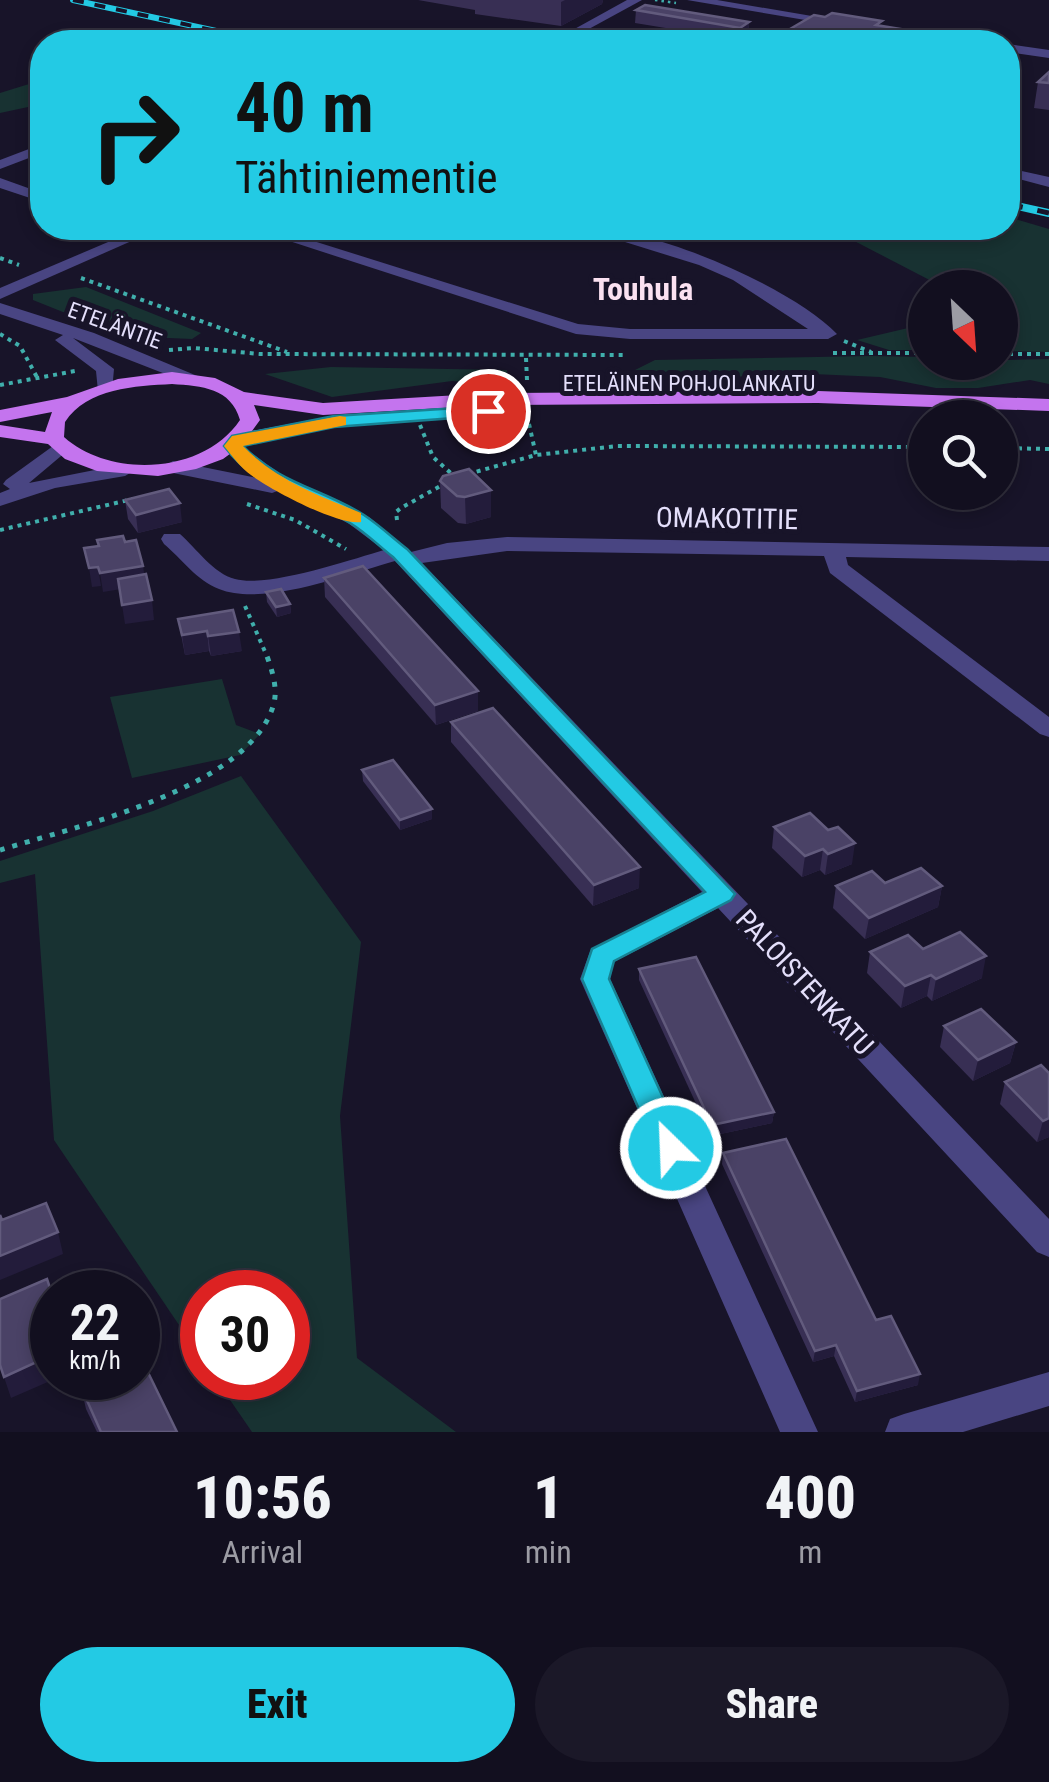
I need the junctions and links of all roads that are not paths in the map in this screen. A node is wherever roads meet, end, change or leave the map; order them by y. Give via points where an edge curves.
1 (636, 0) edge
2 (693, 0) edge
3 (857, 25) edge
4 (580, 30) edge
5 (1046, 37) dead end
6 (1042, 53) edge
7 (30, 153) edge
8 (0, 165) edge
9 (1020, 175) edge
10 (1049, 182) edge
11 (0, 183) edge
12 (30, 194) edge
13 (123, 240) edge
14 (295, 240) edge
15 (632, 240) edge
16 (0, 294) edge
17 (8, 312) edge
18 (198, 380) junction
19 (104, 387) junction
20 (240, 397) junction
21 (72, 402) junction
22 (902, 402) junction
23 (1049, 405) edge
24 (0, 416) edge
25 (0, 431) edge
26 (57, 443) junction
27 (236, 443) junction
28 (173, 467) junction
29 (125, 470) junction
30 (0, 489) edge
31 (291, 491) junction
32 (0, 500) edge
33 (172, 539) dead end
34 (404, 547) junction
35 (834, 549) junction
36 (1049, 554) edge
37 (1049, 729) edge
38 (722, 894) junction
39 (1049, 1242) edge
40 (1049, 1389) edge
41 (799, 1432) edge
42 (904, 1432) edge

1 - 4 street
2 - 3 street
5 - 6 street
7 - 8 street
9 - 10 street
11 - 12 street
13 - 16 street
14 - 15 street via 576,329 828,334 739,276
17 - 18 street, ETELÄNTIE
17 - 19 street, ETELÄNTIE via 94,359 105,370
18 - 19 main road
18 - 20 main road, ETELÄINEN POHJOLANKATU
19 - 21 main road
20 - 22 main road, ETELÄINEN POHJOLANKATU via 322,409 512,399
20 - 27 main road via 250,420
21 - 24 main road
21 - 26 main road via 56,420
22 - 23 main road, ETELÄINEN POHJOLANKATU
22 - 27 main road, ETELÄINEN POHJOLANKATU via 460,412 334,421
25 - 26 main road
26 - 29 main road, ETELÄINEN POHJOLANKATU via 88,464
26 - 30 street via 32,473
27 - 28 main road, ETELÄINEN POHJOLANKATU
27 - 31 street, PALOISTENKATU via 256,470
28 - 29 main road, ETELÄINEN POHJOLANKATU
28 - 31 street, PALOISTENKATU
29 - 32 street via 51,482
31 - 34 street, PALOISTENKATU
33 - 34 street, OMAKOTITIE via 227,585 242,588
34 - 35 street, OMAKOTITIE
34 - 38 street, PALOISTENKATU
35 - 36 street, OMAKOTITIE
35 - 37 street via 838,568
38 - 39 street, PALOISTENKATU
38 - 41 street via 602,956 596,979
40 - 42 street

